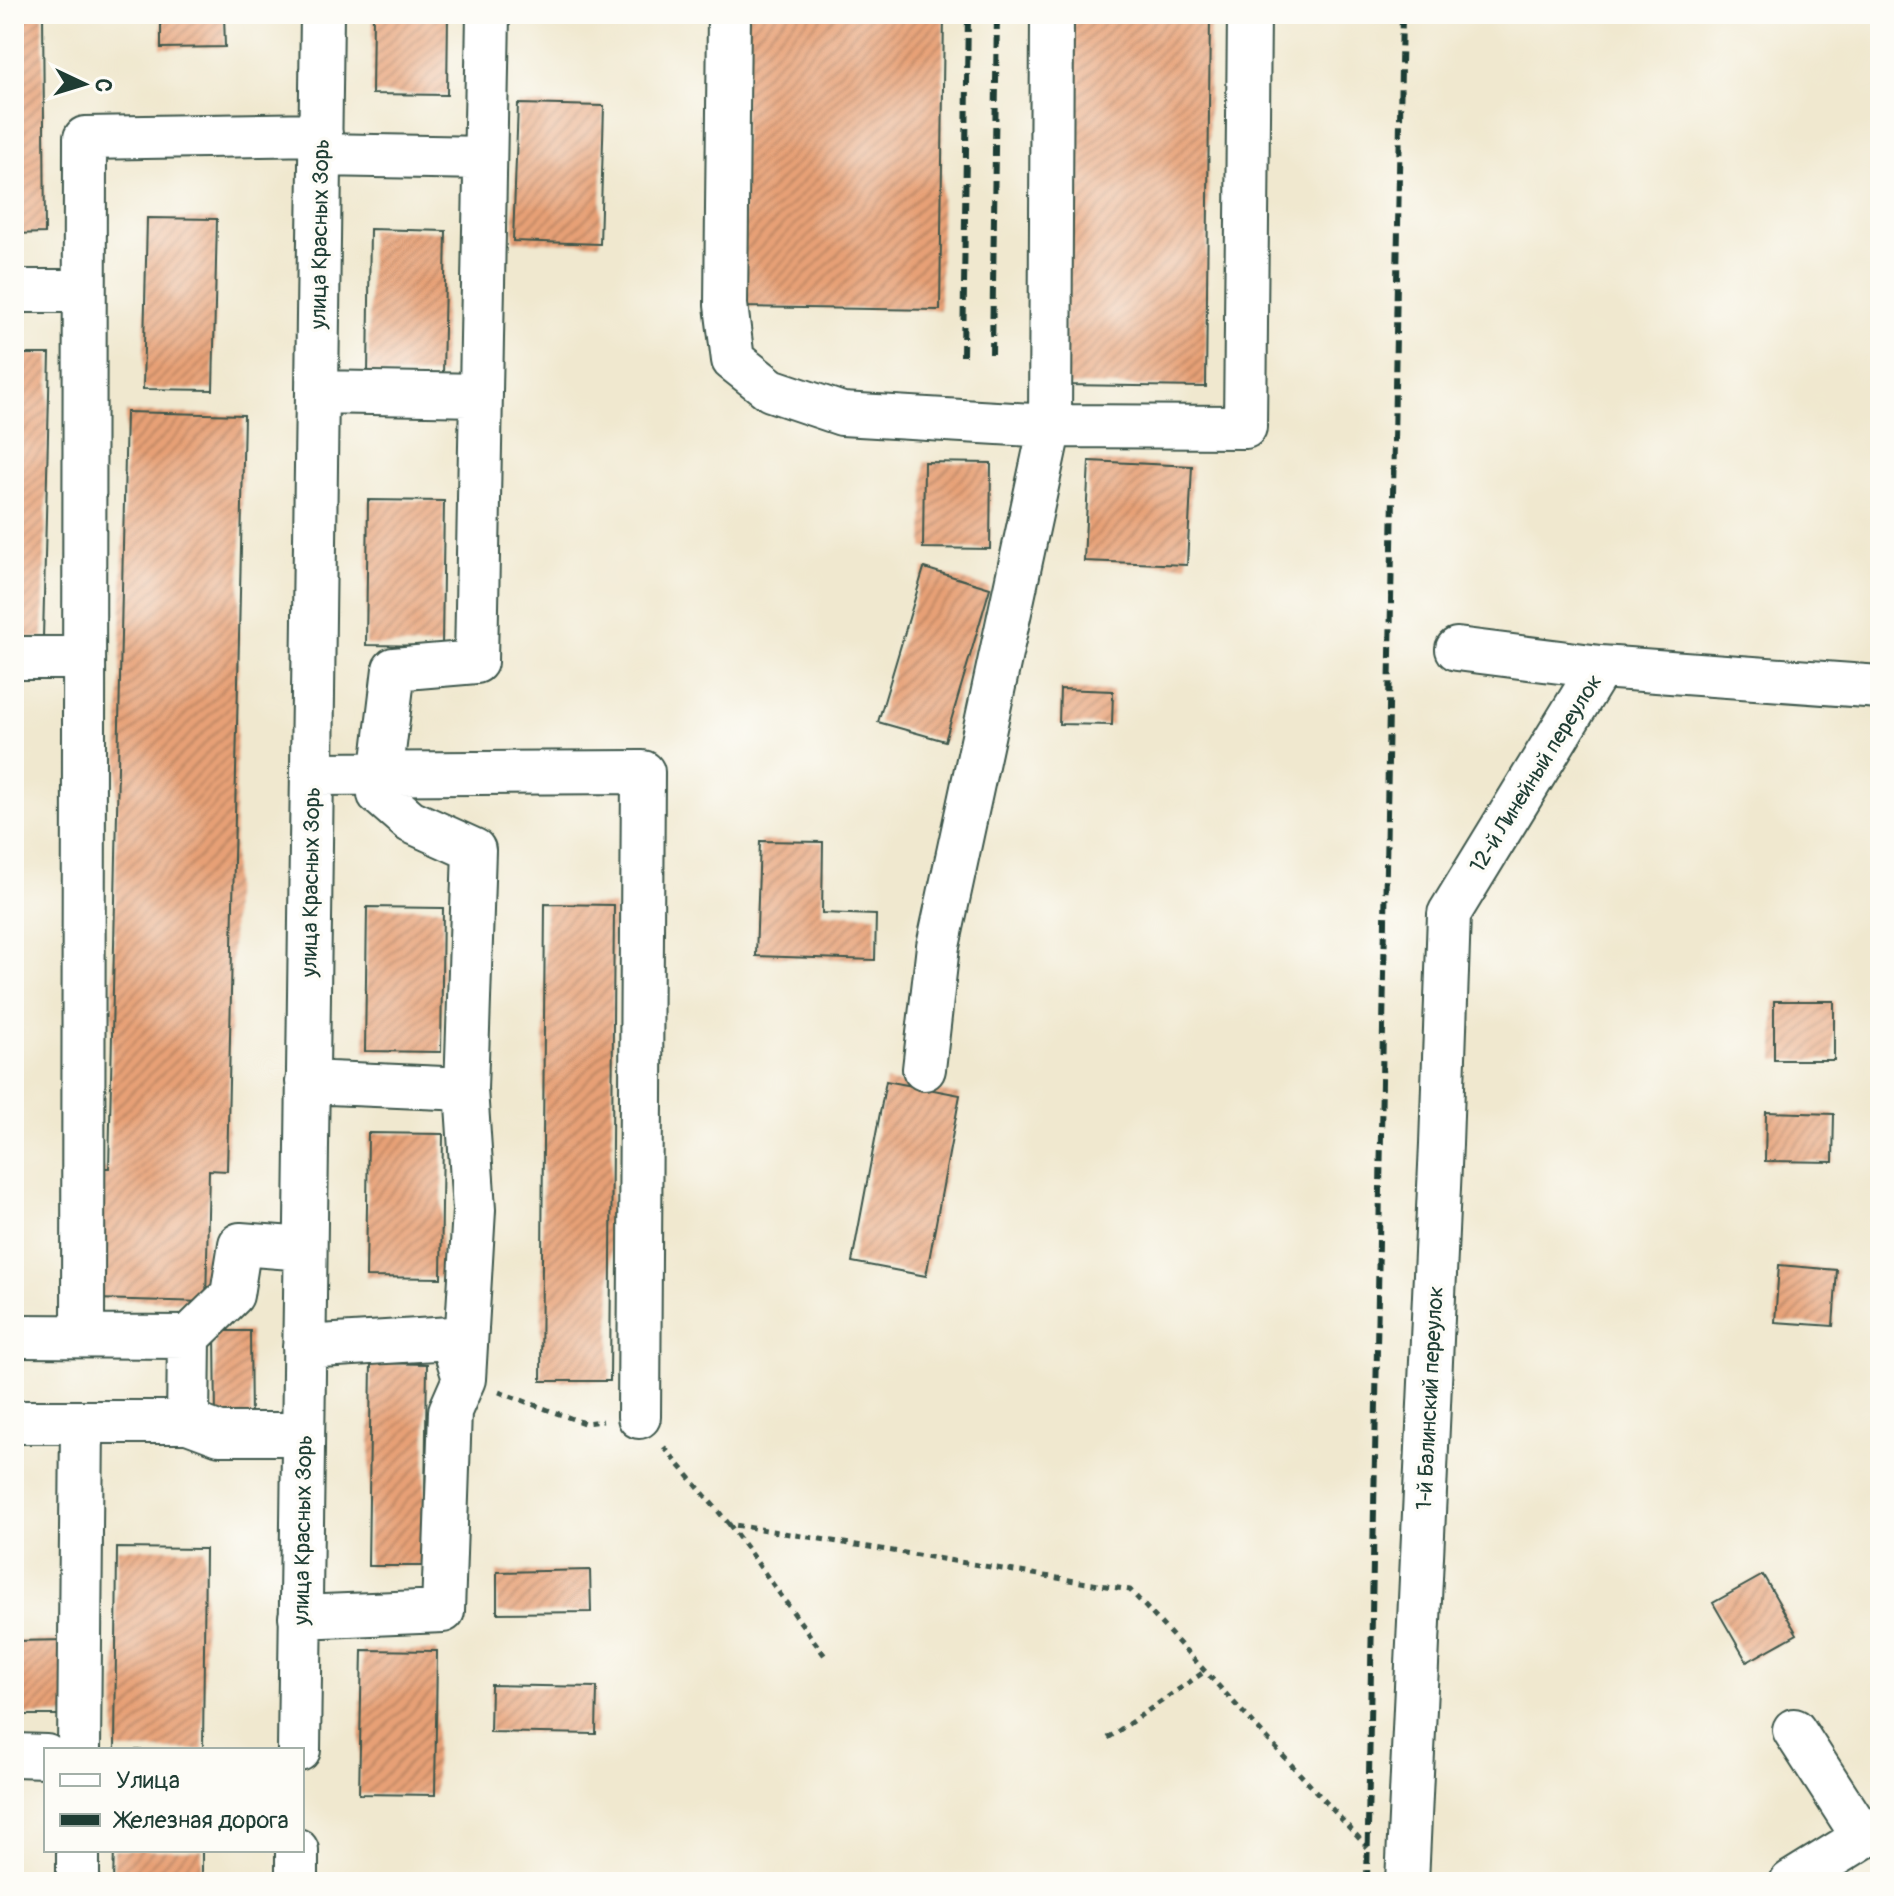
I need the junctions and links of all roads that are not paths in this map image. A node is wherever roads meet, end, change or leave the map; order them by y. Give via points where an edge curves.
1 (322, 14) edge
2 (488, 14) edge
3 (729, 14) edge
4 (1052, 14) edge
5 (1249, 14) edge
6 (320, 144) junction
7 (485, 158) junction
8 (14, 291) edge
9 (84, 291) junction
10 (317, 392) junction
11 (481, 395) junction
12 (1050, 426) junction
13 (1457, 649) dead end
14 (14, 658) edge
15 (84, 658) junction
16 (1600, 667) junction
17 (1880, 687) edge
18 (380, 773) junction
19 (312, 774) junction
20 (1449, 914) joint
21 (924, 1069) dead end
22 (307, 1082) junction
23 (466, 1089) junction
24 (305, 1249) junction
25 (14, 1336) edge
26 (83, 1336) junction
27 (189, 1337) junction
28 (304, 1347) junction
29 (464, 1379) junction
30 (639, 1417) road end
31 (14, 1422) edge
32 (82, 1422) junction
33 (188, 1422) junction
34 (303, 1434) junction
35 (300, 1617) junction
36 (1794, 1730) dead end
37 (79, 1748) edge
38 (299, 1748) edge
39 (14, 1755) edge
40 (44, 1756) edge
41 (1872, 1832) edge
42 (78, 1852) edge
43 (297, 1852) edge
44 (1407, 1870) edge
45 (78, 1882) edge
46 (297, 1882) edge
47 (1791, 1882) edge

1 - 6 street, улица Красных Зорь
2 - 7 street
3 - 12 street via 726,305 733,360 771,390 842,414
4 - 12 street
5 - 12 street via 1245,427
6 - 7 street
6 - 9 street via 85,138
6 - 10 street, улица Красных Зорь
7 - 11 street
8 - 9 street
9 - 15 street
10 - 11 street
10 - 19 street, улица Красных Зорь
11 - 18 street via 476,662 394,669
12 - 21 street via 938,946
13 - 16 street
14 - 15 street
15 - 26 street
16 - 17 street, 12-й Линейный переулок
16 - 20 street, 12-й Линейный переулок
18 - 19 street
18 - 23 street via 379,794 410,821 474,850
18 - 30 street via 643,772
19 - 22 street, улица Красных Зорь
20 - 44 street, 1-й Балинский переулок
22 - 23 street
22 - 24 street, улица Красных Зорь
23 - 29 street via 474,1210
24 - 27 street via 240,1244 232,1295
24 - 28 street, улица Красных Зорь
25 - 26 street
26 - 27 street
27 - 33 street
28 - 29 street via 451,1338
28 - 34 street, улица Красных Зорь
29 - 35 street via 450,1411 443,1611
31 - 32 street
32 - 33 street
32 - 37 street
33 - 34 street via 220,1434
34 - 35 street, улица Красных Зорь
35 - 38 street, улица Красных Зорь
36 - 41 street
39 - 40 street
41 - 47 street
42 - 45 street
43 - 46 street

